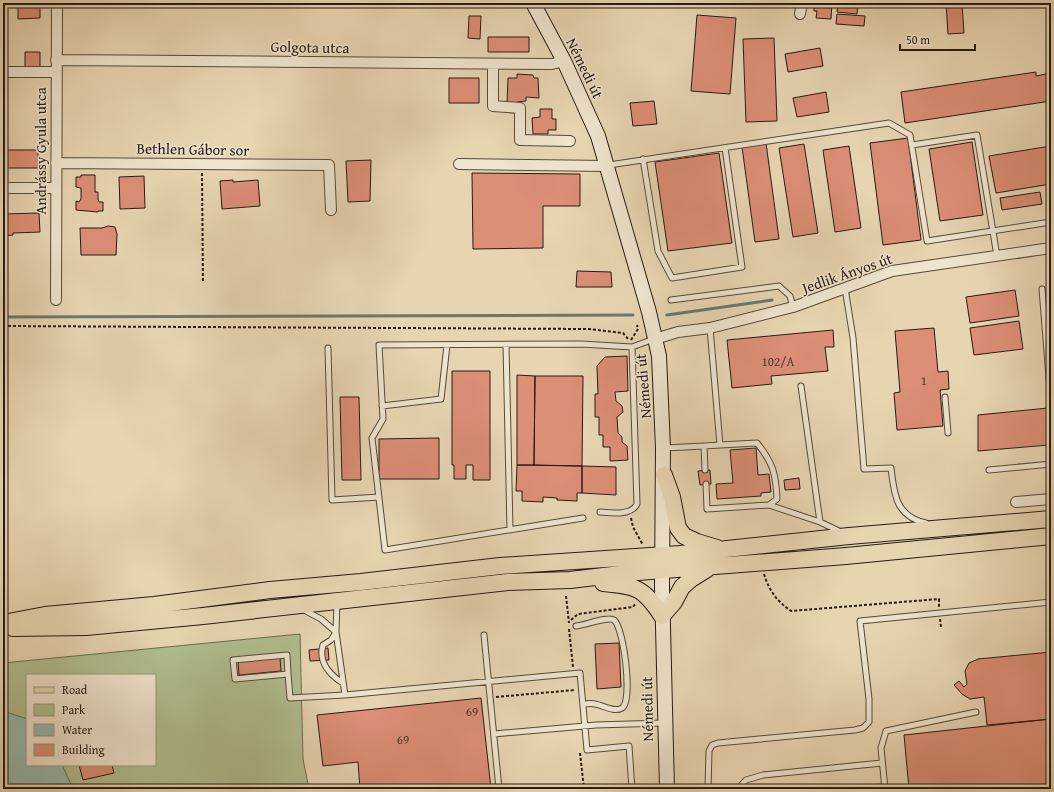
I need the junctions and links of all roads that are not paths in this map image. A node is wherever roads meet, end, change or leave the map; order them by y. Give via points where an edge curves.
1 (57, 3) edge
2 (533, 3) edge
3 (802, 3) edge
4 (800, 14) dead end
5 (56, 60) junction
6 (564, 61) junction
7 (493, 64) junction
8 (3, 72) edge
9 (55, 72) junction
10 (570, 141) dead end
11 (912, 145) junction
12 (725, 148) junction
13 (643, 160) junction
14 (56, 163) junction
15 (459, 164) dead end
16 (607, 166) junction
17 (3, 188) edge
18 (55, 188) junction
19 (332, 210) dead end
20 (1051, 222) edge
21 (992, 230) junction
22 (1051, 248) edge
23 (997, 256) junction
24 (845, 288) junction
25 (1042, 289) dead end
26 (56, 300) dead end
27 (671, 300) dead end
28 (793, 307) junction
29 (710, 328) junction
30 (655, 339) junction
31 (447, 345) junction
32 (506, 345) junction
33 (632, 347) junction
34 (328, 348) dead end
35 (801, 386) dead end
36 (945, 397) dead end
37 (1051, 402) edge
38 (382, 406) junction
39 (948, 433) dead end
40 (720, 445) junction
41 (704, 446) junction
42 (663, 448) junction
43 (1051, 464) edge
44 (705, 470) dead end
45 (989, 470) dead end
46 (664, 475) junction
47 (706, 484) dead end
48 (379, 497) junction
49 (1051, 499) edge
50 (1016, 502) dead end
51 (768, 505) junction
52 (600, 512) dead end
53 (583, 518) dead end
54 (1051, 519) edge
55 (820, 522) junction
56 (945, 527) junction
57 (510, 530) junction
58 (849, 536) junction
59 (1051, 536) edge
60 (724, 550) junction
61 (662, 563) junction
62 (709, 567) junction
63 (570, 580) junction
64 (331, 594) junction
65 (1051, 602) edge
66 (280, 606) junction
67 (662, 616) junction
68 (3, 623) edge
69 (576, 626) dead end
70 (3, 628) edge
71 (336, 632) junction
72 (484, 635) dead end
73 (288, 674) junction
74 (489, 682) junction
75 (342, 683) junction
76 (344, 695) junction
77 (583, 704) junction
78 (976, 712) dead end
79 (664, 723) junction
80 (585, 726) junction
81 (494, 734) junction
82 (882, 763) junction
83 (885, 788) edge
84 (499, 789) edge
85 (632, 789) edge
86 (667, 789) edge
87 (708, 789) edge
88 (738, 789) edge
89 (844, 789) edge

1 - 5 street, Andrássy Gyula utca
2 - 6 main road, Némedi út
3 - 4 street
5 - 7 street, Golgota utca
5 - 9 street, Andrássy Gyula utca
6 - 7 street, Golgota utca via 552,64
6 - 16 main road, Némedi út via 598,136
7 - 10 street via 493,106 520,108 520,140
8 - 9 street
9 - 14 street, Andrássy Gyula utca
11 - 12 lane via 910,135 889,124
11 - 21 lane via 977,135
11 - 21 lane via 927,241
12 - 13 lane
12 - 13 lane via 742,267 672,278 658,251
13 - 16 lane
14 - 18 street, Andrássy Gyula utca
14 - 19 street, Bethlen Gábor sor via 329,165
15 - 16 street
16 - 30 main road, Némedi út
17 - 18 street
18 - 26 street, Andrássy Gyula utca
20 - 21 lane
21 - 23 lane
22 - 23 street, Jedlik Ányos út
23 - 24 street, Jedlik Ányos út via 892,271
24 - 28 street, Jedlik Ányos út
24 - 56 lane via 853,338 864,469 891,468 894,496 904,512 919,522
25 - 37 lane
27 - 28 lane via 779,286 790,296
28 - 29 street, Jedlik Ányos út
29 - 30 street, Jedlik Ányos út via 678,332
29 - 40 lane
30 - 33 lane
30 - 42 main road, Némedi út via 661,376
31 - 32 lane
31 - 38 lane via 441,399
31 - 38 lane via 379,345
32 - 33 lane via 581,344
32 - 57 lane
33 - 52 lane via 637,504 630,511
34 - 48 lane via 332,500
35 - 55 lane
36 - 39 lane
38 - 48 lane via 383,419 372,438
40 - 41 lane
40 - 51 lane via 757,443 770,458 775,472 777,499
41 - 42 lane
41 - 44 lane
42 - 46 main road, Némedi út
43 - 45 lane
46 - 60 main road via 672,497 678,528 684,536
46 - 61 main road, Némedi út
47 - 51 lane via 708,509
48 - 57 lane via 385,550
49 - 50 street
51 - 55 lane
53 - 57 lane
54 - 56 main road
55 - 58 lane
56 - 58 main road
58 - 60 main road
59 - 62 main road
60 - 61 main road
61 - 62 main road
61 - 63 main road
61 - 64 main road via 500,566 356,586
61 - 67 main road, Némedi út
62 - 67 main road via 682,587
63 - 64 main road
63 - 67 main road via 630,586 644,592
64 - 66 main road
64 - 68 main road via 154,605 45,615
64 - 71 lane
65 - 87 lane via 860,621 869,699 869,722 863,728 718,743 709,751
66 - 70 main road via 86,627
66 - 71 lane via 310,612
67 - 79 main road, Némedi út
69 - 77 lane via 601,619 614,620 622,634 628,693 626,703 617,710 596,704
71 - 75 lane
71 - 75 lane via 331,640 323,645 322,660 326,669
72 - 74 lane
73 - 73 lane via 235,679 233,660 286,656
73 - 76 lane via 290,698
74 - 76 lane
74 - 77 lane via 580,673
74 - 81 lane
75 - 76 lane
77 - 80 lane
78 - 82 lane via 886,730 881,748
79 - 80 lane
79 - 86 main road, Némedi út
80 - 81 lane
80 - 85 lane via 587,750 629,746
81 - 84 lane
82 - 83 lane
82 - 88 lane via 763,775 746,780
83 - 89 lane

